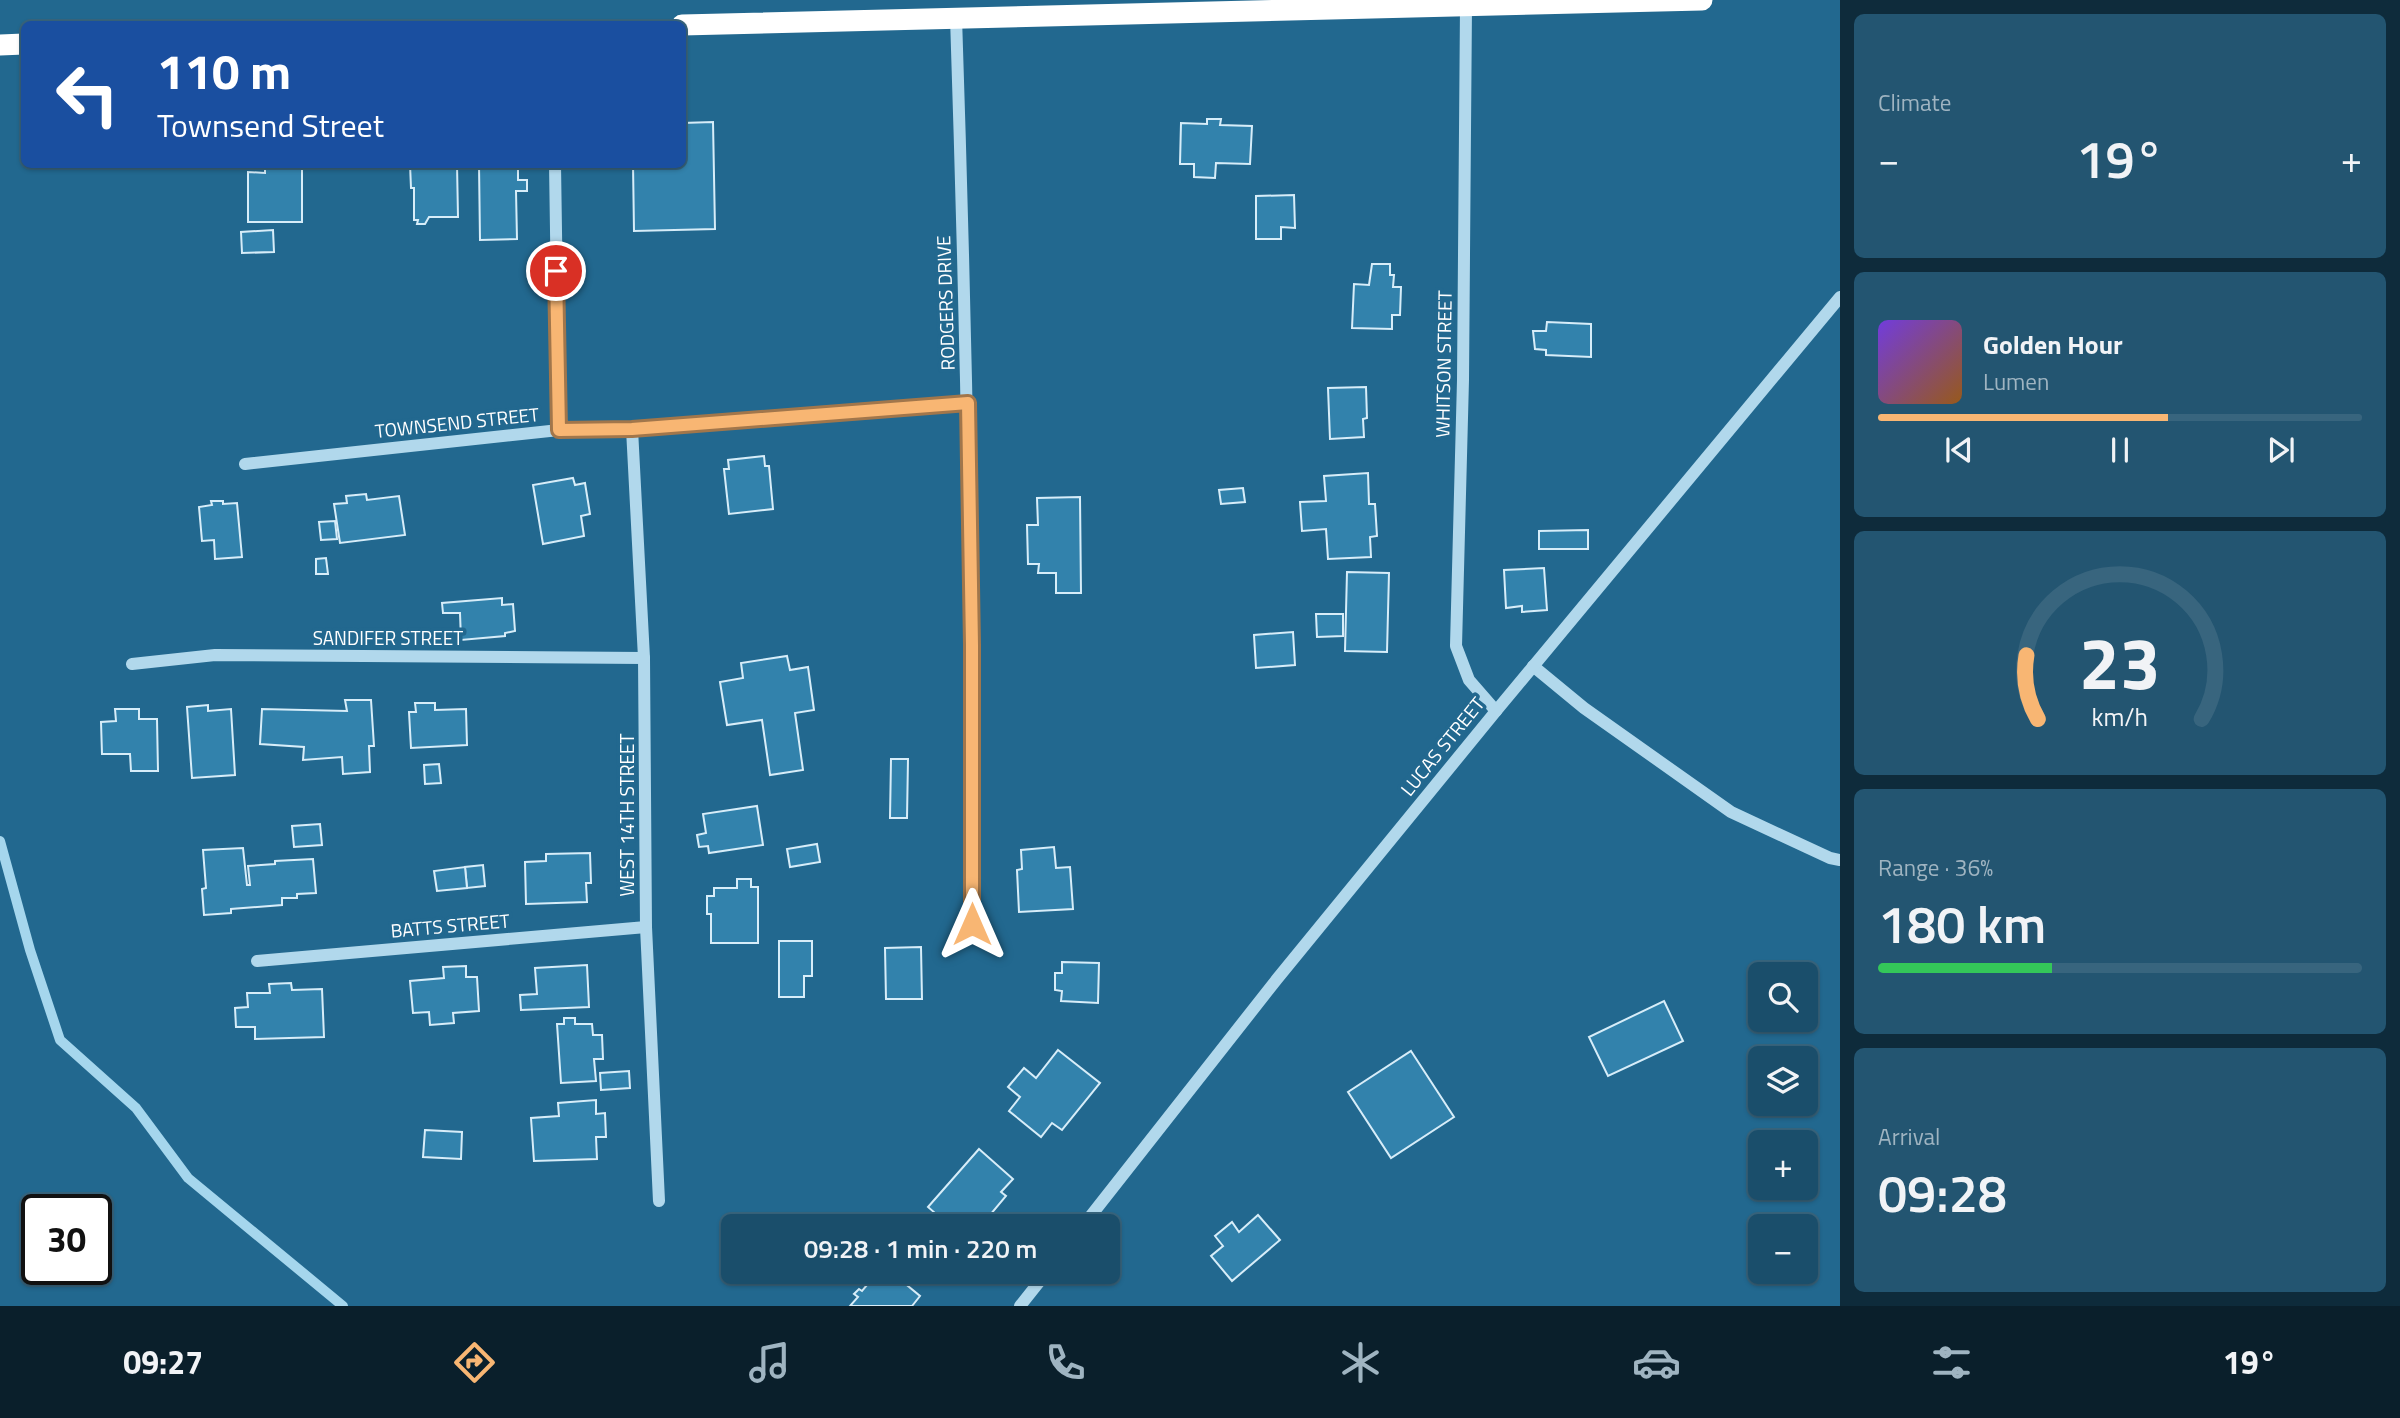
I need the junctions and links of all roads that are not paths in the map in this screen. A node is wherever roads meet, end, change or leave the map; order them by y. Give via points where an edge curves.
1 (1702, 0) edge
2 (1466, 6) junction
3 (956, 17) junction
4 (686, 25) edge
5 (21, 44) edge
6 (0, 45) edge
7 (555, 168) edge
8 (1840, 298) edge
9 (968, 403) junction
10 (632, 429) junction
11 (559, 430) junction
12 (245, 464) dead end
13 (644, 658) junction
14 (132, 664) dead end
15 (1533, 666) junction
16 (1496, 711) junction
17 (1840, 860) edge
18 (972, 924) dead end
19 (646, 927) junction
20 (257, 961) dead end
21 (659, 1201) dead end
22 (1092, 1214) edge
23 (1037, 1284) edge
24 (1020, 1306) edge

1 - 2 highway
2 - 3 highway
2 - 16 street, WHITSON STREET via 1456,646 1469,680
3 - 4 highway
3 - 9 street, RODGERS DRIVE
5 - 6 highway
7 - 11 street
8 - 15 street, LUCAS STREET
9 - 10 street, TOWNSEND STREET
9 - 18 street, RODGERS DRIVE
10 - 11 street, TOWNSEND STREET
10 - 13 street, WEST 14TH STREET
11 - 12 street, TOWNSEND STREET
13 - 14 street, SANDIFER STREET via 215,655
13 - 19 street, WEST 14TH STREET
15 - 16 street, LUCAS STREET
15 - 17 street via 1584,708 1731,812
16 - 22 street, LUCAS STREET
19 - 20 street, BATTS STREET
19 - 21 street, WEST 14TH STREET
23 - 24 street

